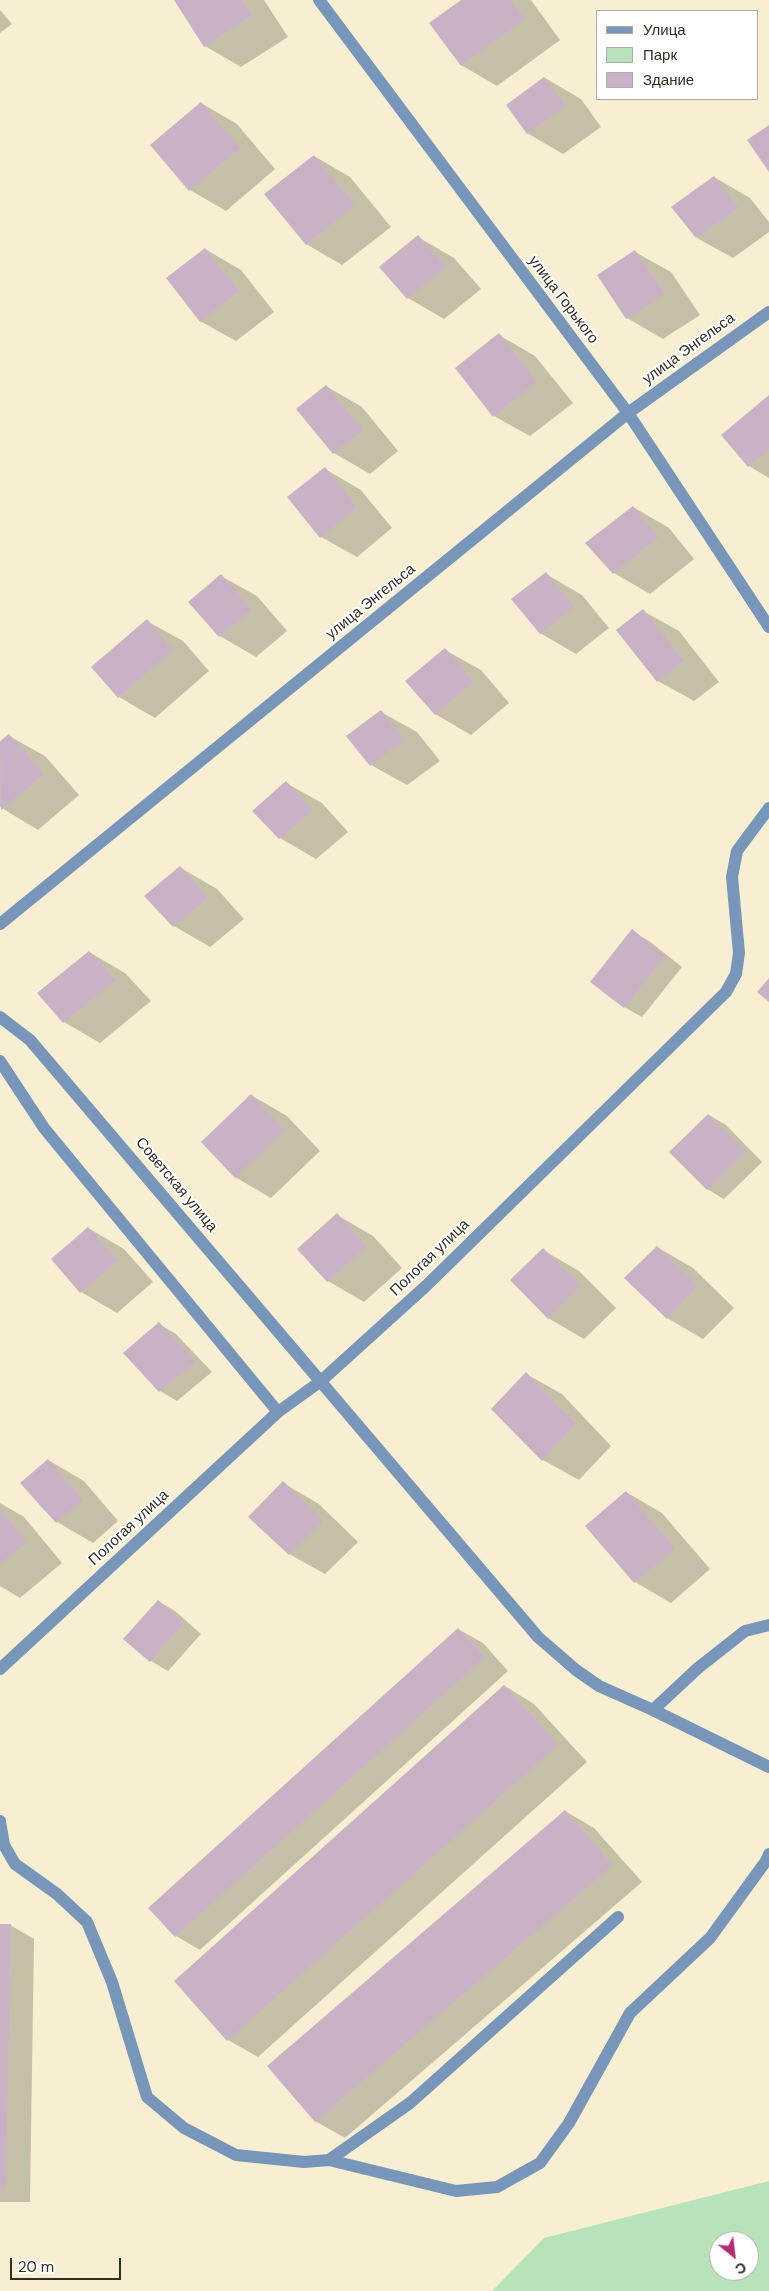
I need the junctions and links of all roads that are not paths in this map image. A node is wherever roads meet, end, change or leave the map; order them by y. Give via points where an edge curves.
1 (319, 0) edge
2 (769, 312) edge
3 (628, 413) junction
4 (769, 628) edge
5 (769, 808) edge
6 (0, 924) edge
7 (0, 1017) edge
8 (0, 1062) edge
9 (321, 1381) junction
10 (278, 1412) junction
11 (769, 1625) edge
12 (0, 1669) edge
13 (653, 1710) junction
14 (769, 1767) edge
15 (0, 1820) edge
16 (769, 1854) edge
17 (618, 1918) dead end
18 (329, 2160) junction

1 - 3 street, улица Горького
2 - 3 street, улица Энгельса
3 - 4 street, улица Горького
3 - 6 street, улица Энгельса
5 - 9 street, Пологая улица via 737,851 732,877 739,953 736,974 726,992 427,1285
7 - 9 street, Советская улица via 30,1040
8 - 10 street via 44,1128
9 - 10 street, Пологая улица
9 - 13 street, Советская улица via 538,1637 599,1686
10 - 12 street, Пологая улица
11 - 13 street via 744,1631
13 - 14 street, Советская улица
15 - 18 street via 4,1845 15,1864 57,1894 87,1922 112,1982 147,2097 184,2128 236,2155 304,2162
16 - 18 street via 710,1938 630,2013 569,2123 540,2163 497,2187 456,2191
17 - 18 street via 410,2104

